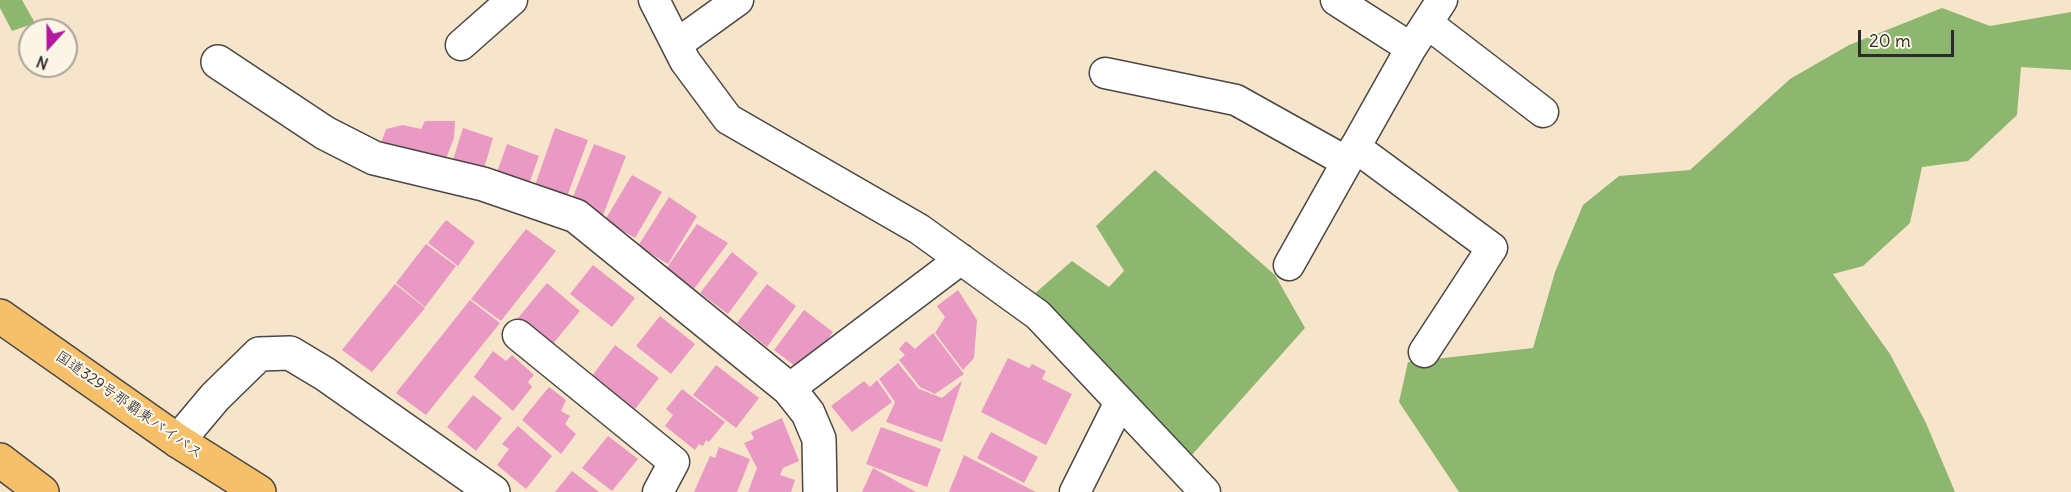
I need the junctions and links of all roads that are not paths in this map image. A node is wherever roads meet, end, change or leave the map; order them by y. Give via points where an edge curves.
1 (512, 0) edge
2 (654, 0) edge
3 (738, 0) edge
4 (1336, 0) edge
5 (1435, 11) edge
6 (676, 44) junction
7 (461, 45) dead end
8 (1411, 48) junction
9 (218, 63) dead end
10 (1105, 73) dead end
11 (1543, 112) dead end
12 (1351, 155) junction
13 (961, 259) junction
14 (1289, 265) dead end
15 (0, 316) edge
16 (518, 335) dead end
17 (1424, 352) dead end
18 (789, 388) junction
19 (1120, 402) junction
20 (178, 441) junction
21 (0, 460) edge
22 (42, 492) edge
23 (259, 492) edge
24 (493, 492) edge
25 (658, 492) edge
26 (820, 492) edge
27 (1075, 492) edge
28 (1205, 492) edge

1 - 7 street
2 - 6 street
3 - 6 street
4 - 8 street
5 - 8 street
5 - 11 street
6 - 13 street via 728,119 919,229
8 - 12 street
9 - 18 street via 325,133 374,158 483,184 576,216
10 - 12 street via 1236,100
12 - 14 street
12 - 17 street via 1492,248
13 - 18 street
13 - 19 street via 1038,315
15 - 20 highway, 国道329号那覇東バイパス
16 - 25 street via 674,462
18 - 26 street via 808,413 819,439
19 - 27 street
19 - 28 street
20 - 23 highway, 国道329号那覇東バイパス
20 - 24 street via 259,354 290,353
21 - 22 highway

